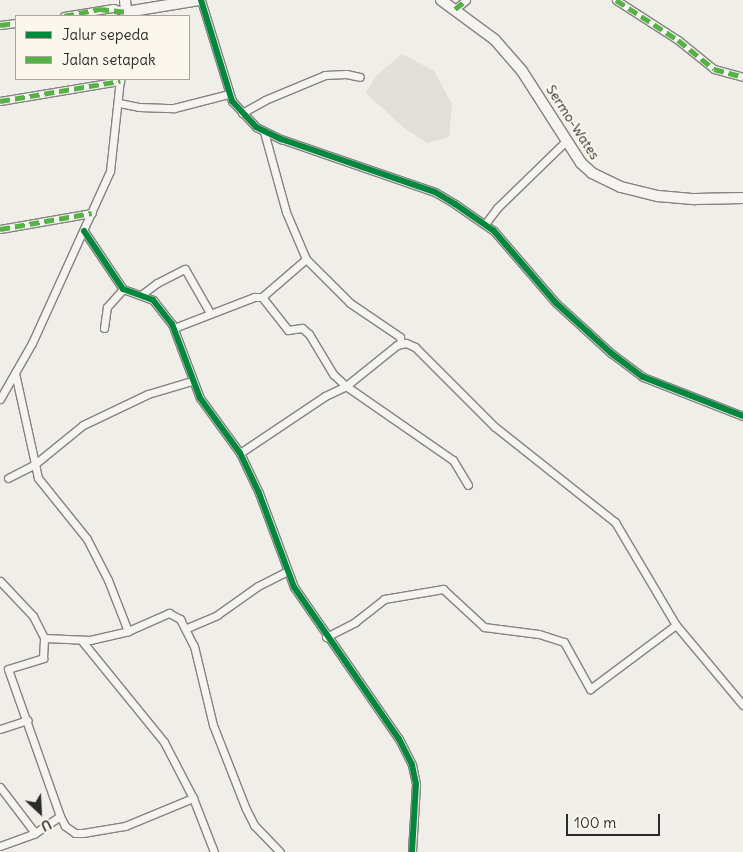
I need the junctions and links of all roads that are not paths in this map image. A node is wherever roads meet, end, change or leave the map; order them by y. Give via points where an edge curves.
1 (125, 0) edge
2 (200, 0) edge
3 (441, 0) edge
4 (466, 0) edge
5 (616, 0) edge
6 (455, 9) junction
7 (126, 14) edge
8 (69, 15) edge
9 (15, 23) edge
10 (0, 25) edge
11 (360, 77) dead end
12 (743, 77) edge
13 (120, 80) edge
14 (229, 94) junction
15 (0, 101) edge
16 (119, 103) junction
17 (242, 113) junction
18 (264, 132) junction
19 (567, 140) junction
20 (743, 198) edge
21 (92, 213) junction
22 (485, 224) junction
23 (0, 229) edge
24 (84, 231) junction
25 (306, 259) junction
26 (123, 288) junction
27 (141, 295) junction
28 (262, 297) junction
29 (210, 313) junction
30 (104, 328) dead end
31 (174, 328) junction
32 (401, 344) junction
33 (15, 373) junction
34 (192, 381) junction
35 (346, 386) junction
36 (0, 399) edge
37 (743, 416) edge
38 (240, 453) junction
39 (35, 464) junction
40 (8, 478) dead end
41 (468, 485) dead end
42 (287, 571) junction
43 (0, 581) edge
44 (676, 625) junction
45 (187, 628) junction
46 (128, 631) junction
47 (326, 637) junction
48 (44, 638) junction
49 (82, 641) junction
50 (8, 669) junction
51 (0, 672) edge
52 (743, 705) edge
53 (28, 720) junction
54 (0, 729) edge
55 (0, 787) edge
56 (193, 798) junction
57 (60, 816) junction
58 (35, 833) junction
59 (0, 846) edge
60 (276, 851) edge
61 (214, 852) edge
62 (412, 852) edge

1 - 7 main road
2 - 7 main road
2 - 14 street
3 - 6 main road, Sermo-Wates
4 - 6 street
5 - 12 street via 678,40 714,69
6 - 19 main road, Sermo-Wates via 495,40 522,70
7 - 8 street via 99,9
9 - 10 street
11 - 17 street via 326,75
13 - 15 street
13 - 16 street
14 - 16 street via 174,108
14 - 17 street
16 - 21 street via 110,171
17 - 18 street
18 - 22 street via 435,192
18 - 25 street via 286,212
19 - 20 main road, Sermo-Wates via 592,173 621,186 658,196
19 - 22 street via 497,208
21 - 23 street
21 - 24 street
22 - 37 street via 512,249 556,302 611,354 643,376
24 - 26 street
24 - 33 street
25 - 28 street
25 - 32 street via 350,303 400,337
26 - 27 street
26 - 30 street via 107,306
27 - 29 street via 157,283 186,270
27 - 31 street via 158,304
28 - 29 street
28 - 35 street via 288,330 302,328 308,334 333,374
29 - 31 street
31 - 34 street
32 - 35 street
32 - 44 street via 415,347 495,427 615,522
33 - 36 street
33 - 39 street
34 - 38 street via 211,415
34 - 39 street via 148,394 84,425
35 - 38 street
35 - 41 street via 454,460
38 - 42 street via 267,510
39 - 40 street
39 - 46 street via 38,478 87,539
42 - 45 street via 258,586 217,616
42 - 47 street
43 - 48 street via 33,616
44 - 47 street via 590,689 564,642 539,634 484,628 443,589 384,599 355,622
44 - 52 street
45 - 46 street via 169,613
45 - 60 street via 213,725 239,791 254,825
46 - 49 street
47 - 62 street via 380,709 412,765 417,798
48 - 49 street
48 - 50 street via 44,656
49 - 56 street via 164,742
50 - 51 street
50 - 53 street
53 - 54 street
53 - 57 street
55 - 58 street
56 - 57 street via 125,826 92,832 75,833 65,826
56 - 61 street
57 - 58 street
58 - 59 street

